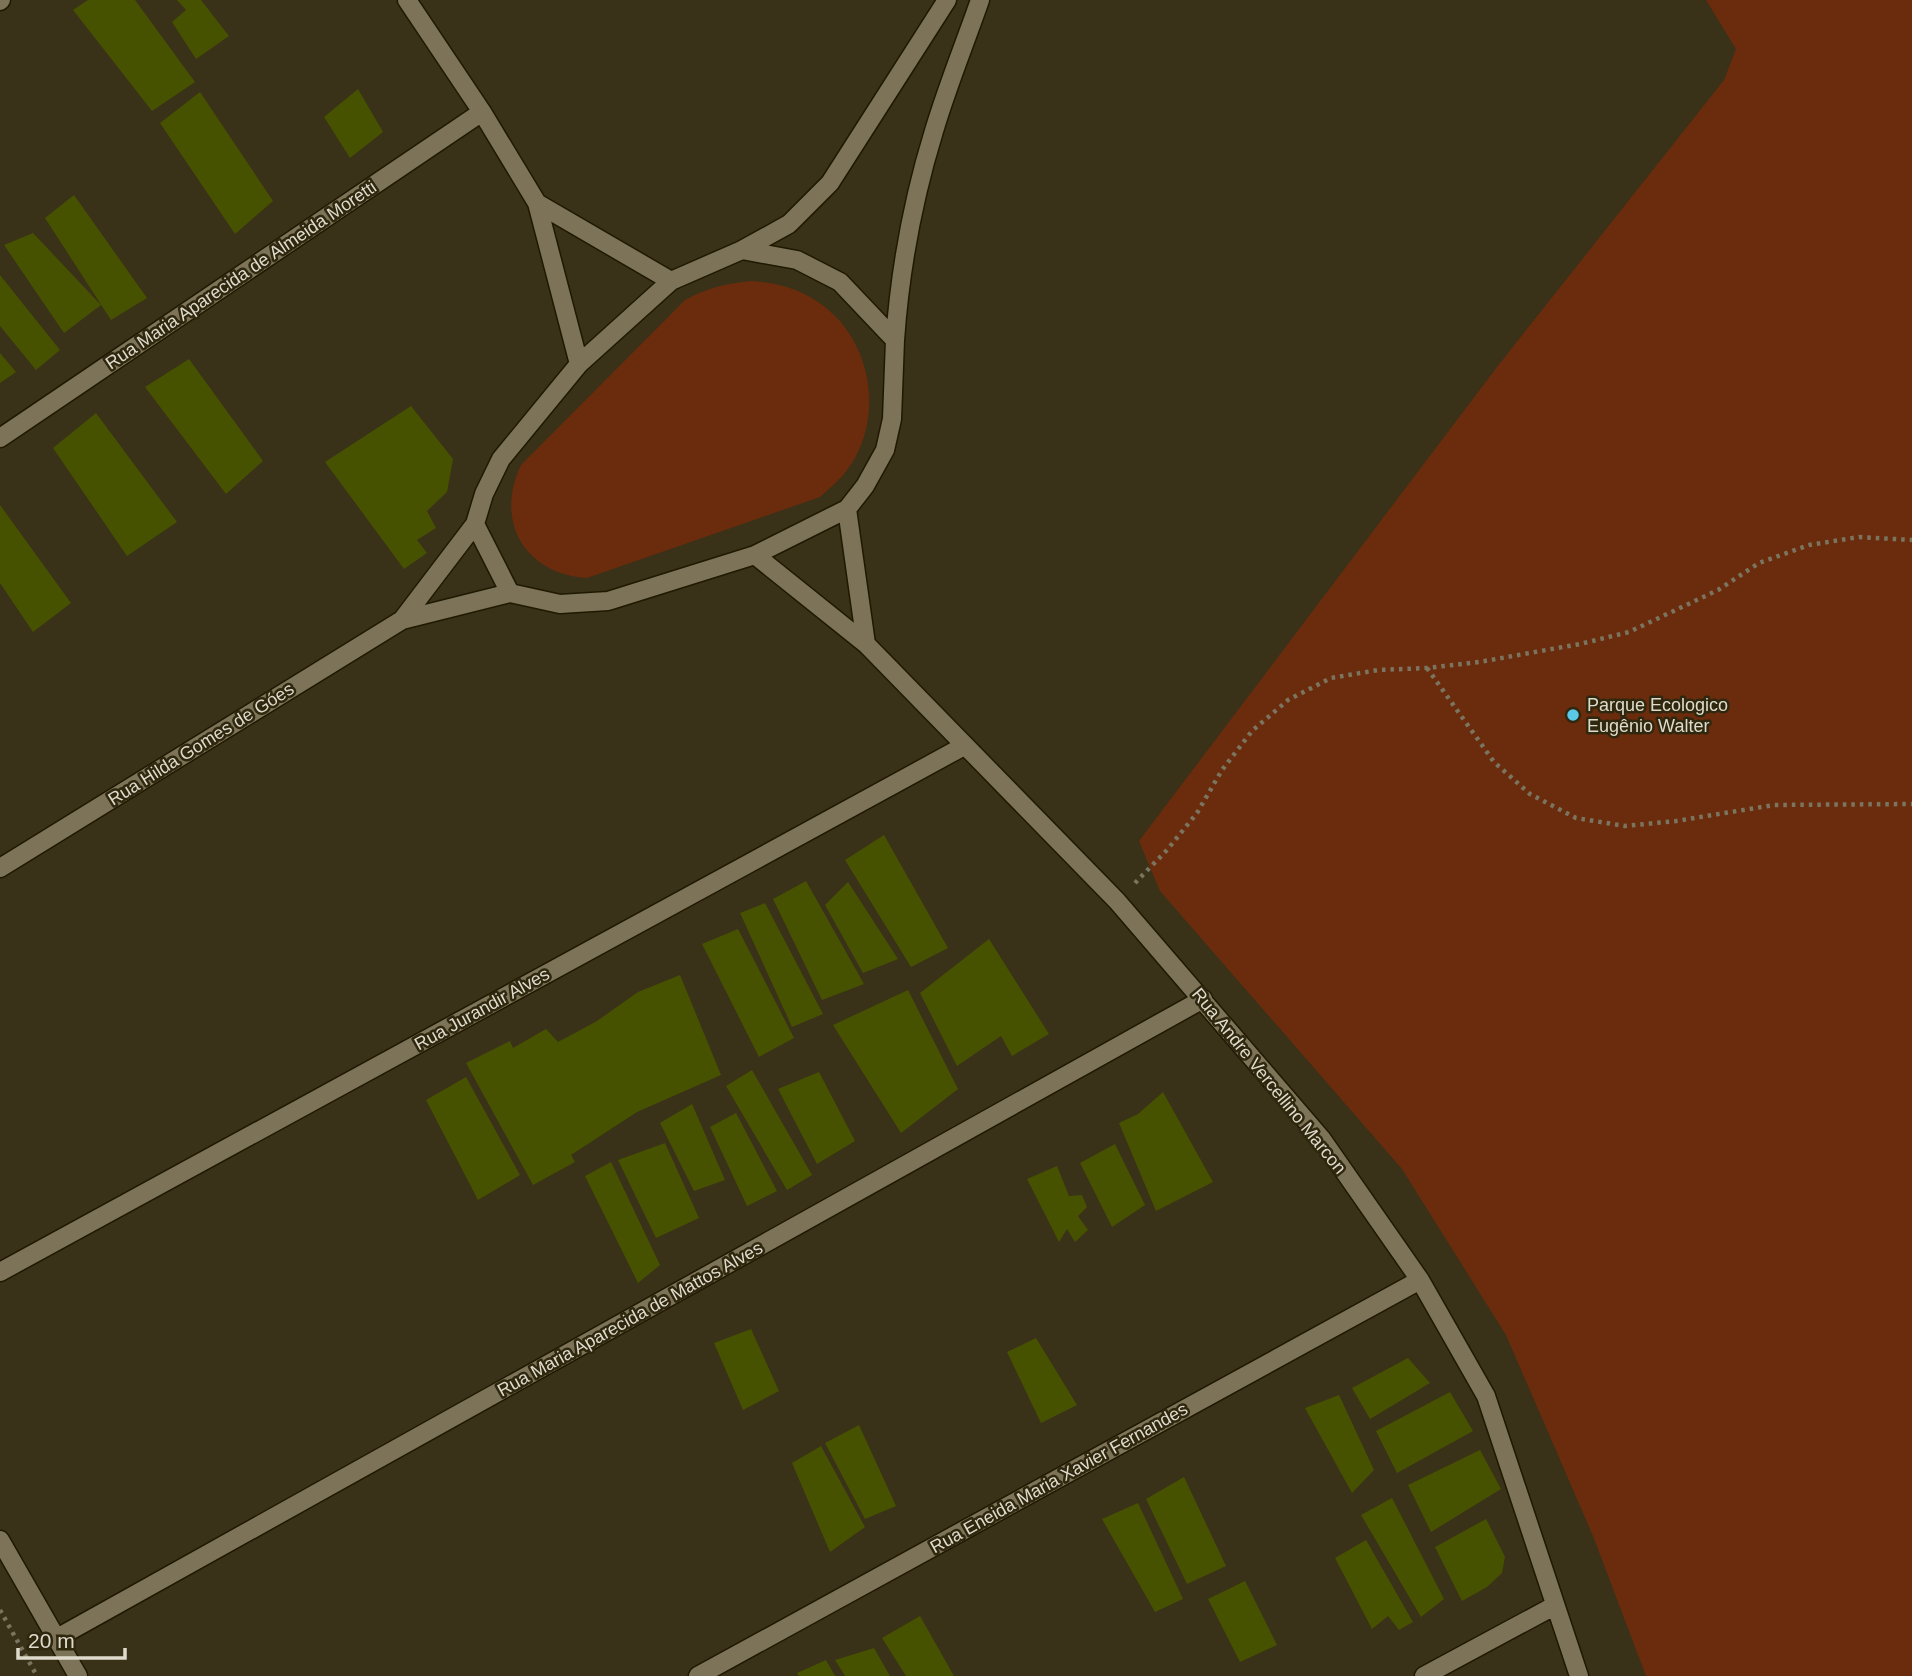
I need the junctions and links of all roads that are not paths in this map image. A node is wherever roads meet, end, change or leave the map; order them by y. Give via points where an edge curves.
1 (407, 0) edge
2 (947, 0) edge
3 (980, 0) edge
4 (482, 112) junction
5 (537, 203) junction
6 (742, 250) junction
7 (671, 281) junction
8 (895, 340) junction
9 (579, 364) junction
10 (0, 438) edge
11 (847, 509) junction
12 (475, 524) junction
13 (755, 555) junction
14 (510, 593) junction
15 (402, 620) junction
16 (866, 644) junction
17 (964, 746) junction
18 (0, 868) edge
19 (1203, 999) junction
20 (0, 1272) edge
21 (1420, 1280) junction
22 (0, 1540) edge
23 (1554, 1606) junction
24 (57, 1638) junction
25 (78, 1676) edge
26 (698, 1676) edge
27 (1424, 1676) edge
28 (1579, 1676) edge

1 - 4 street
2 - 6 street, Rua Hilda Gomes de Góes via 830,183 789,225
3 - 8 street via 916,197
4 - 5 street
4 - 10 street, Rua Maria Aparecida de Almeida Moretti
5 - 7 street
5 - 9 street
6 - 7 street, Rua Hilda Gomes de Góes
6 - 8 street via 797,260 840,282
7 - 9 street, Rua Hilda Gomes de Góes
8 - 11 street via 892,419 885,450
9 - 12 street, Rua Hilda Gomes de Góes via 500,459
11 - 13 street
11 - 16 street
12 - 14 street
12 - 15 street, Rua Hilda Gomes de Góes
13 - 14 street via 608,601 560,604
13 - 16 street, Rua Andre Vercellino Marcon
14 - 15 street, Rua Hilda Gomes de Góes
15 - 18 street, Rua Hilda Gomes de Góes
16 - 17 street, Rua Andre Vercellino Marcon
17 - 19 street, Rua Andre Vercellino Marcon via 1117,901
17 - 20 street, Rua Jurandir Alves
19 - 21 street, Rua Andre Vercellino Marcon via 1321,1138
19 - 24 street, Rua Maria Aparecida de Mattos Alves
21 - 23 street, Rua Andre Vercellino Marcon via 1486,1396
21 - 26 street, Rua Eneida Maria Xavier Fernandes
22 - 24 street
23 - 27 street
23 - 28 street, Rua Andre Vercellino Marcon
24 - 25 street

